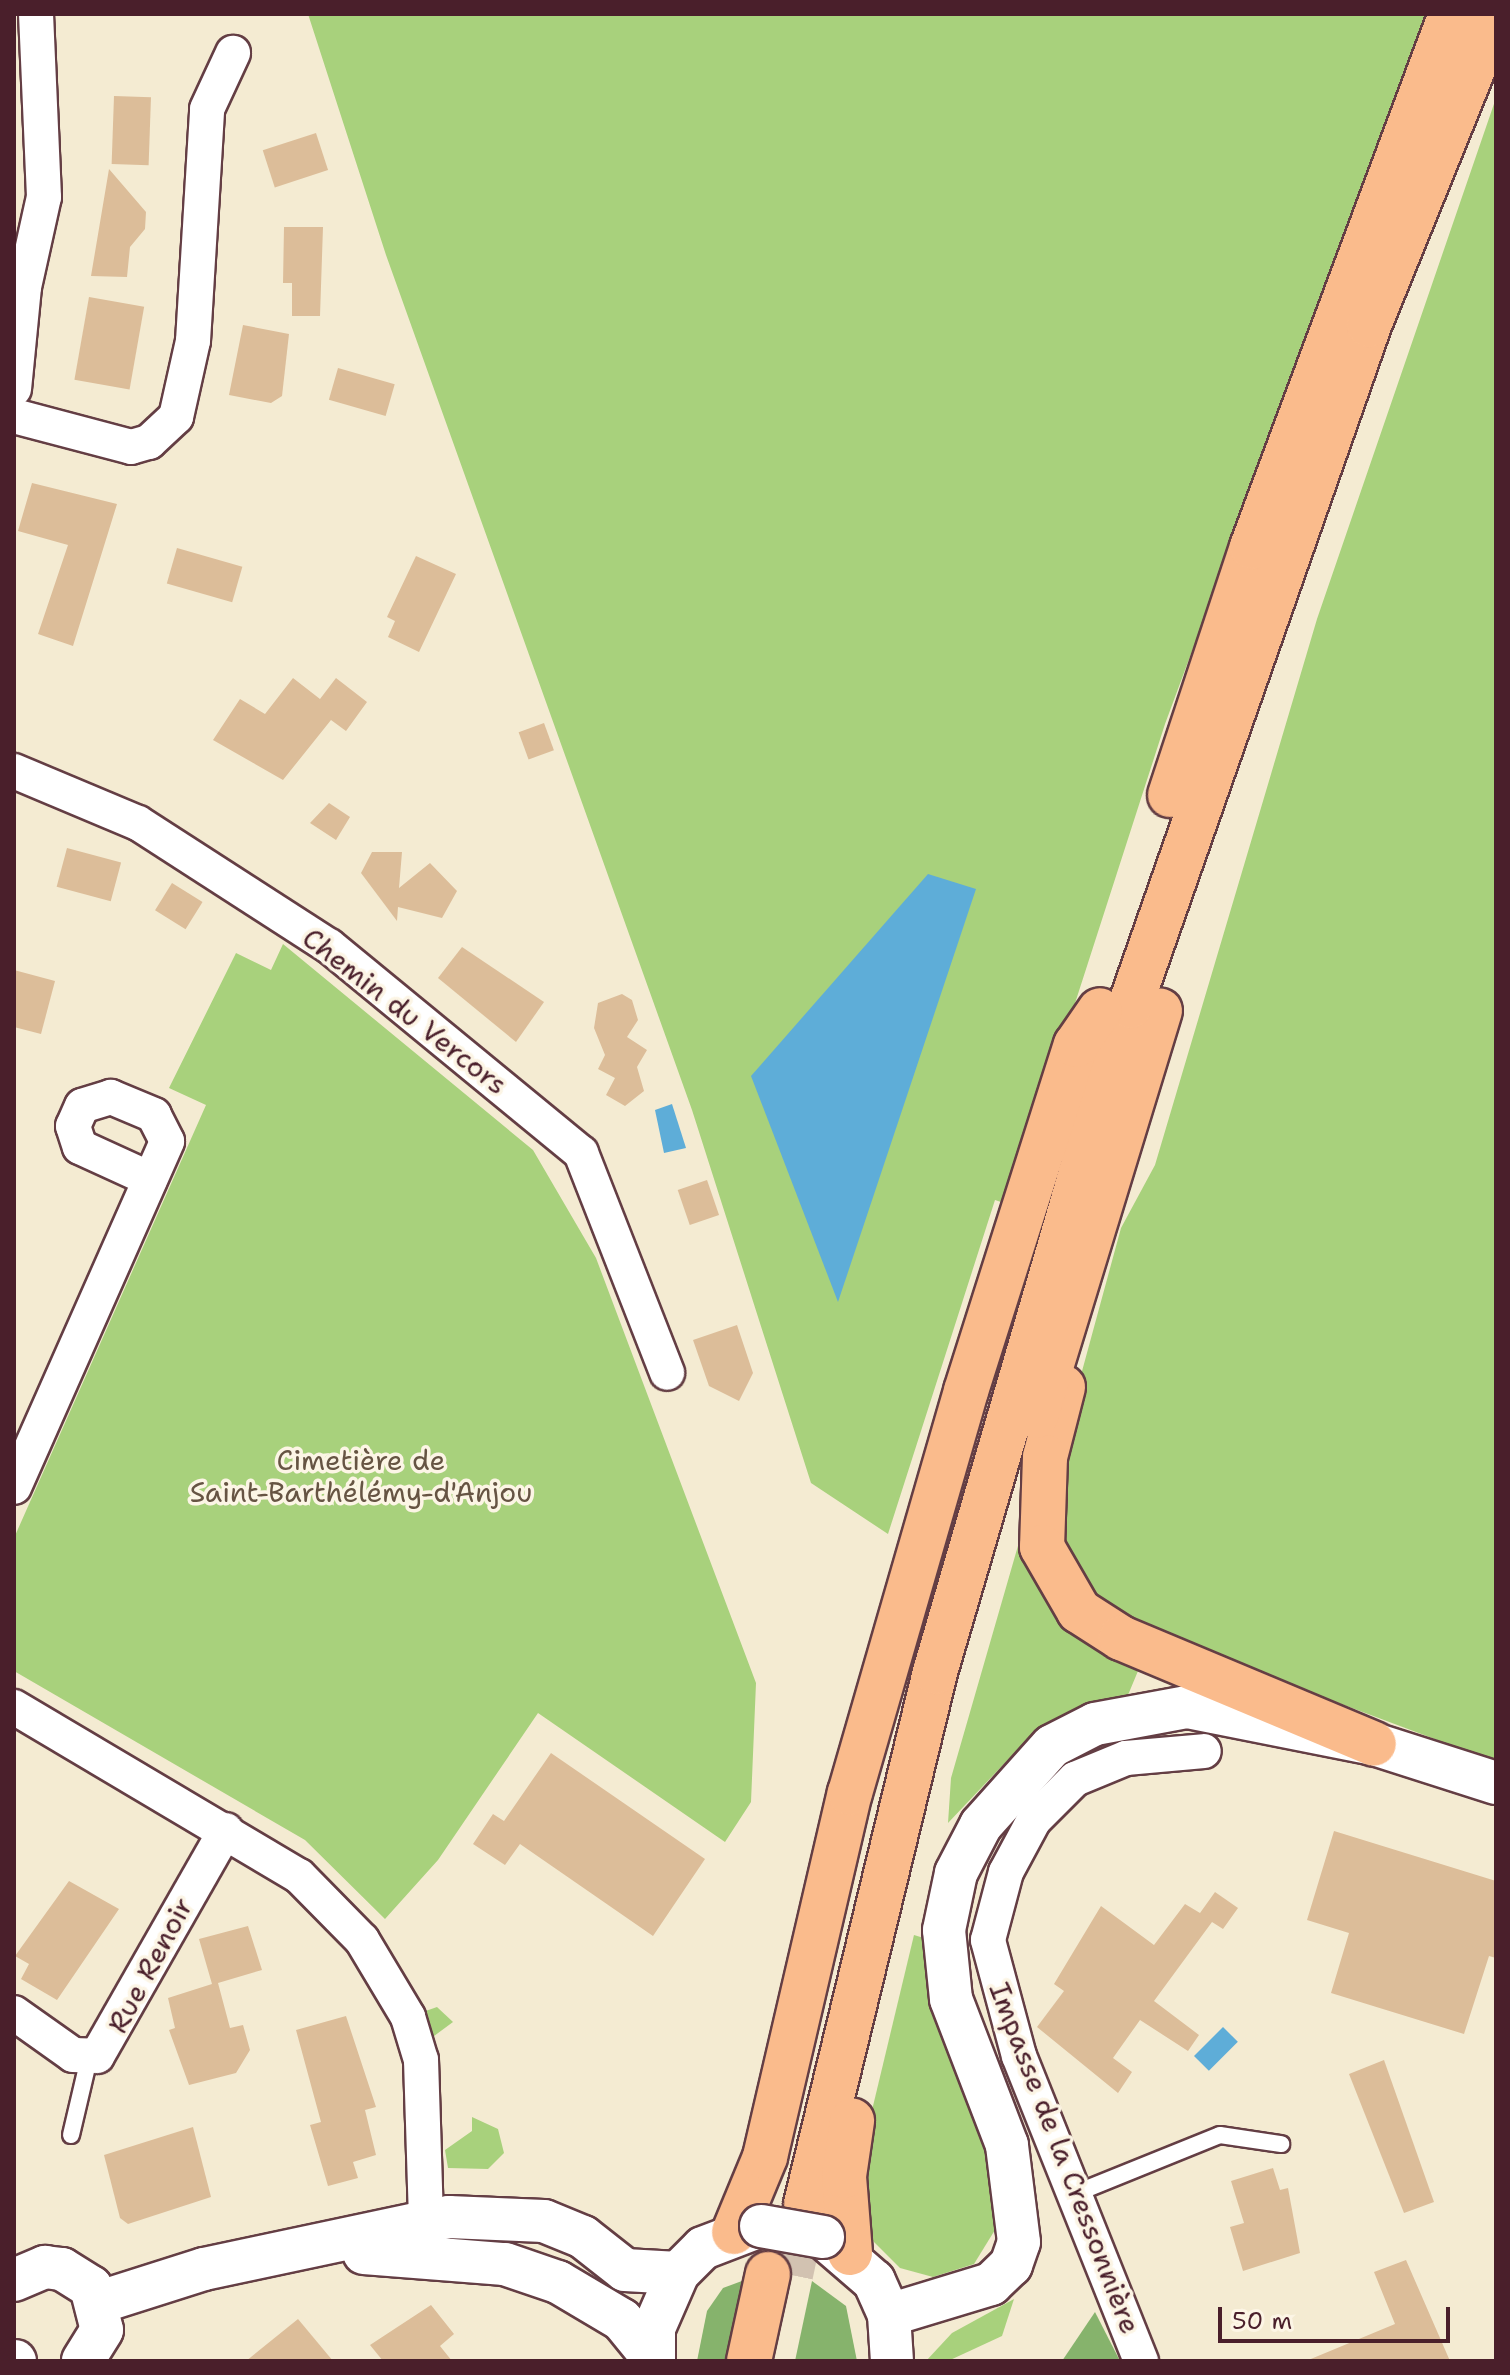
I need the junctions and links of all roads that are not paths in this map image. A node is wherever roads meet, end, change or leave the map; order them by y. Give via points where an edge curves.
1 (36, 14) edge
2 (1451, 14) edge
3 (1495, 14) edge
4 (233, 53) dead end
5 (27, 54) edge
6 (14, 389) edge
7 (14, 416) edge
8 (1270, 607) junction
9 (14, 771) edge
10 (1100, 1010) junction
11 (150, 1179) dead end
12 (1095, 1230) junction
13 (667, 1373) dead end
14 (14, 1487) edge
15 (14, 1707) edge
16 (1374, 1744) junction
17 (1204, 1751) dead end
18 (1496, 1783) edge
19 (226, 1830) junction
20 (14, 2013) edge
21 (89, 2058) junction
22 (71, 2135) dead end
23 (1281, 2144) dead end
24 (1074, 2194) junction
25 (426, 2222) junction
26 (793, 2226) junction
27 (290, 2253) junction
28 (678, 2273) junction
29 (14, 2280) edge
30 (100, 2302) junction
31 (889, 2315) junction
32 (654, 2359) edge
33 (83, 2361) edge
34 (749, 2361) edge
35 (772, 2361) edge
36 (892, 2361) edge
37 (1141, 2361) edge

1 - 5 street
2 - 10 highway via 1252,547
3 - 8 highway via 1369,325
4 - 7 street via 207,109 193,341 176,417 149,442 131,447
5 - 6 street via 42,223 24,287
8 - 12 highway via 1258,679
8 - 26 highway via 1130,1006 1025,1348 935,1672
9 - 13 street, Chemin du Vercors via 138,823 329,946 581,1153
10 - 26 highway via 929,1616
10 - 26 highway via 1076,1045 966,1391 850,1793 765,2157
11 - 14 street
12 - 16 highway via 1040,1508 1042,1547 1057,1584 1079,1611 1121,1638
12 - 26 highway via 1001,1526 877,2013 844,2176
15 - 19 street
16 - 18 street
16 - 31 street via 1187,1707 1095,1724 1052,1746 1012,1784 956,1873 944,1930 951,1999 1007,2145 1019,2242 1011,2265 991,2284
17 - 24 street, Impasse de la Cressonnière via 1126,1758 1075,1779 1034,1820 1006,1872 988,1940 995,1980
19 - 21 street, Rue Renoir via 126,1999 105,2048
19 - 25 street via 332,1906 408,2017 427,2098
20 - 21 street, Rue Renoir via 73,2055
21 - 22 lane
23 - 24 lane via 1220,2135
24 - 37 street, Impasse de la Cressonnière
25 - 27 street
25 - 28 street via 515,2214 583,2237 625,2270
26 - 28 street
26 - 31 street via 874,2281
27 - 30 street via 204,2269
27 - 32 street via 418,2253 505,2264 593,2297
28 - 32 street via 654,2328
29 - 30 street via 36,2269 62,2269 78,2275
30 - 33 street via 102,2330
31 - 36 street
34 - 35 highway via 780,2275

